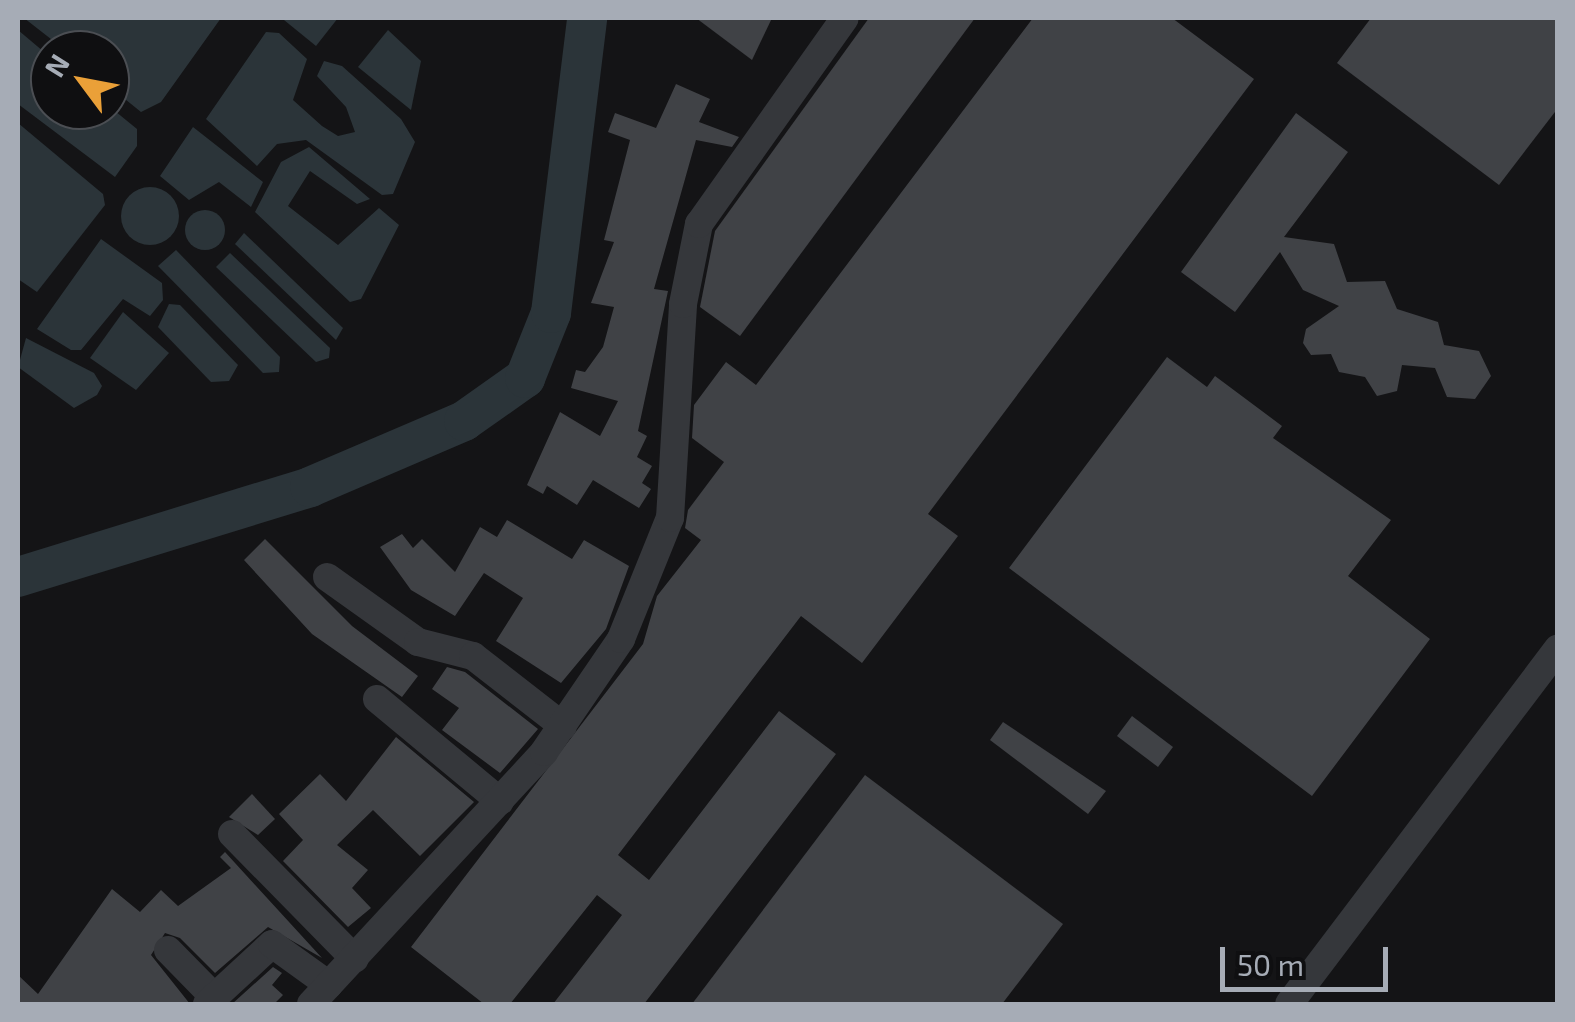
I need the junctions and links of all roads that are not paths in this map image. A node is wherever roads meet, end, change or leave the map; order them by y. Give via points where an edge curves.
1 (845, 18) edge
2 (327, 578) dead end
3 (1558, 648) edge
4 (376, 699) dead end
5 (564, 726) junction
6 (500, 801) junction
7 (232, 834) dead end
8 (168, 950) dead end
9 (354, 959) junction
10 (320, 995) edge
11 (211, 1001) edge
12 (1289, 1004) edge

1 - 5 street via 698,224 683,304 670,518 620,640
2 - 5 street via 418,642 472,656
3 - 12 street
4 - 6 street
5 - 6 street
6 - 9 street
7 - 9 street
8 - 11 street
9 - 10 street
10 - 11 street via 274,944

